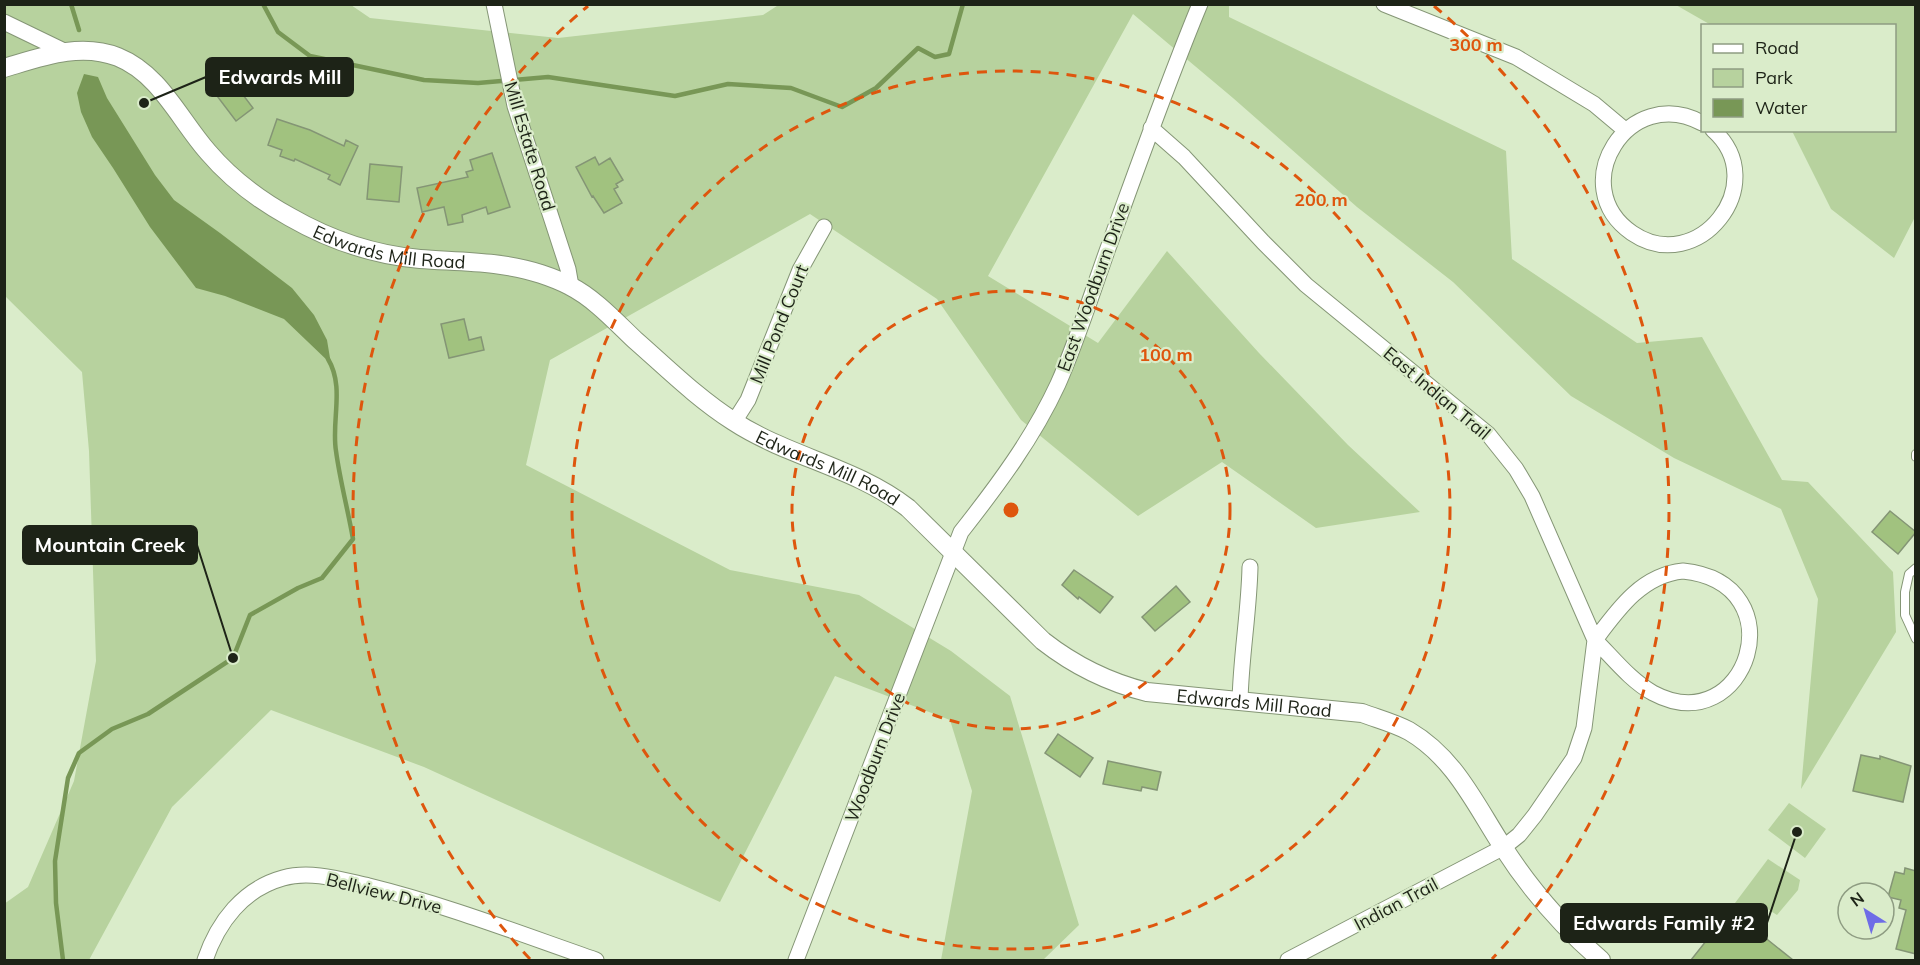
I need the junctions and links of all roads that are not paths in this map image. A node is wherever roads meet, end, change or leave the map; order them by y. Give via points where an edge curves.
1 (494, 4) edge
2 (1200, 4) edge
3 (1384, 4) edge
4 (4, 22) edge
5 (64, 51) junction
6 (8, 63) edge
7 (1701, 122) edge
8 (1151, 128) junction
9 (1625, 130) junction
10 (1715, 132) edge
11 (824, 227) dead end
12 (571, 286) junction
13 (734, 422) junction
14 (953, 552) junction
15 (1250, 567) dead end
16 (1916, 568) edge
17 (1916, 639) edge
18 (1595, 640) junction
19 (1240, 701) junction
20 (1503, 848) junction
21 (205, 960) edge
22 (596, 960) edge
23 (796, 960) edge
24 (1288, 960) edge
25 (1601, 960) edge

1 - 12 street, Mill Estate Road via 515,106
2 - 8 street, East Woodburn Drive
3 - 9 street via 1516,57 1594,104
4 - 5 street
5 - 6 street, Edwards Mill Road
5 - 12 street, Edwards Mill Road via 97,51 136,67 158,87 232,177 270,206 318,231 384,254 512,267
7 - 9 street via 1665,113
8 - 14 street, East Woodburn Drive via 1058,384 1020,452 962,532
8 - 18 street, East Indian Trail via 1306,285 1473,420 1498,445 1532,496
9 - 10 street via 1608,154 1606,197 1620,223 1631,232 1651,241 1673,244 1701,236 1718,222 1730,203 1734,189 1732,160
11 - 13 street, Mill Pond Court via 800,270 748,400
12 - 13 street, Edwards Mill Road via 688,388
13 - 14 street, Edwards Mill Road via 880,488 908,508
14 - 19 street, Edwards Mill Road via 1043,641 1086,670 1147,692
14 - 23 street, Woodburn Drive
15 - 19 street
16 - 17 lane via 1909,574 1905,592 1905,615
18 - 18 street via 1636,592 1666,574 1683,571 1702,574 1731,591 1745,611 1751,636 1746,662 1732,683 1711,697 1687,702 1652,693
18 - 20 street via 1584,728 1574,758 1535,815
19 - 20 street, Edwards Mill Road via 1362,714 1409,732 1455,770
20 - 24 street, Indian Trail
20 - 25 street, Edwards Mill Road via 1566,927
21 - 22 street, Bellview Drive via 217,932 244,897 269,882 301,875 407,896

